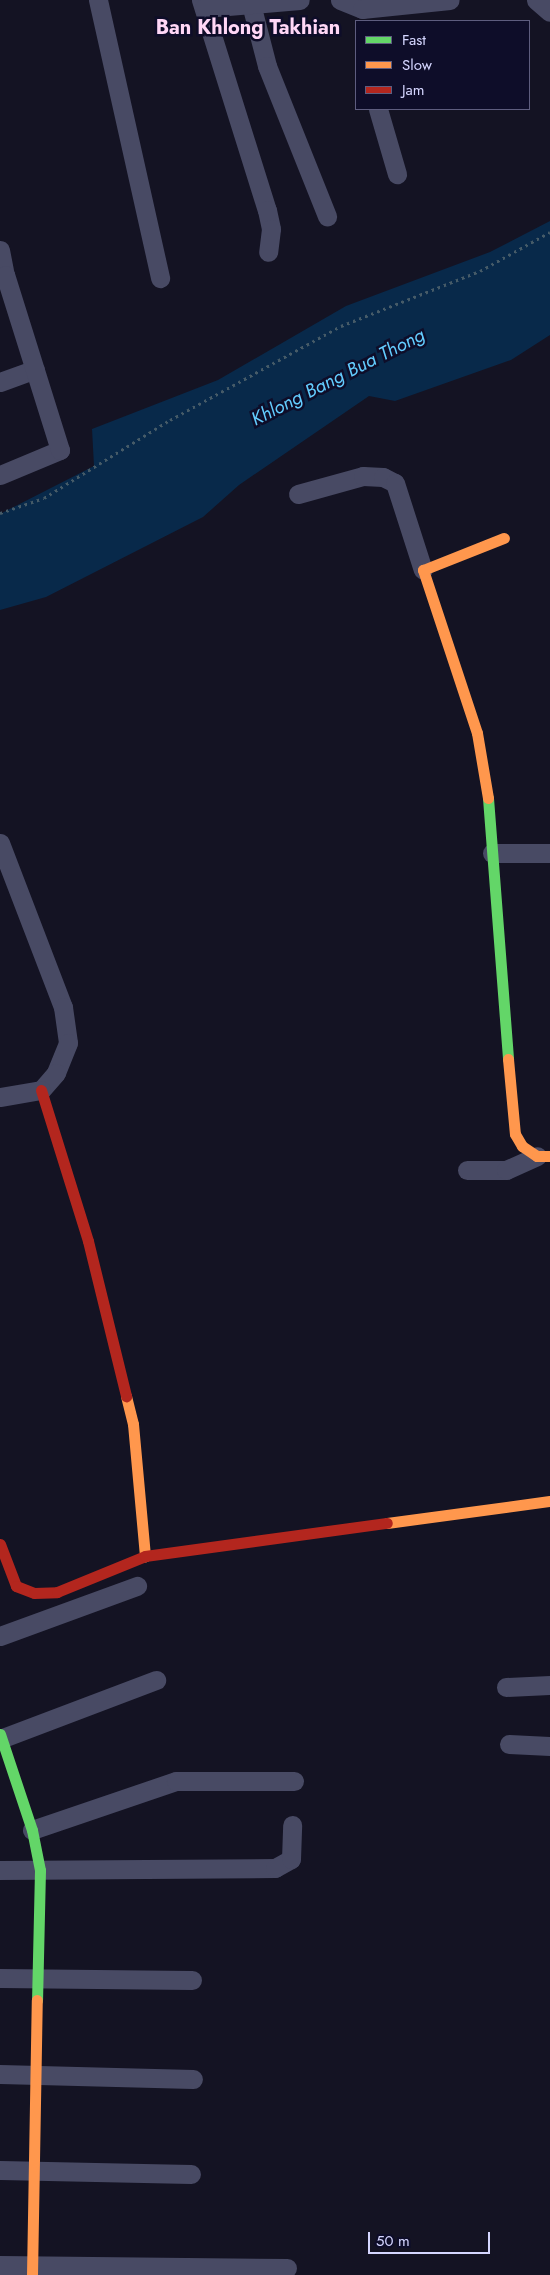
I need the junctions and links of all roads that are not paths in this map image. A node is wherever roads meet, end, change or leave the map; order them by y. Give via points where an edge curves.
1 (98, 0) edge
2 (300, 0) edge
3 (340, 0) edge
4 (450, 0) edge
5 (536, 0) edge
6 (202, 4) edge
7 (252, 4) junction
8 (550, 12) edge
9 (363, 15) edge
10 (378, 110) edge
11 (397, 174) dead end
12 (327, 216) dead end
13 (0, 250) edge
14 (268, 252) dead end
15 (3, 276) edge
16 (160, 278) dead end
17 (35, 369) junction
18 (0, 382) edge
19 (0, 475) edge
20 (298, 494) dead end
21 (504, 538) dead end
22 (422, 570) junction
23 (0, 843) edge
24 (550, 852) edge
25 (492, 853) junction
26 (41, 1090) junction
27 (0, 1097) edge
28 (544, 1156) edge
29 (467, 1170) dead end
30 (550, 1501) edge
31 (0, 1544) edge
32 (145, 1556) junction
33 (137, 1586) dead end
34 (0, 1636) edge
35 (156, 1680) dead end
36 (550, 1684) edge
37 (506, 1687) dead end
38 (1, 1737) edge
39 (509, 1744) dead end
40 (550, 1746) edge
41 (294, 1781) dead end
42 (292, 1825) dead end
43 (32, 1830) junction
44 (0, 1870) edge
45 (40, 1870) junction
46 (0, 1978) edge
47 (39, 1978) junction
48 (192, 1980) dead end
49 (0, 2074) edge
50 (36, 2075) junction
51 (193, 2079) dead end
52 (0, 2170) edge
53 (34, 2170) junction
54 (191, 2174) dead end
55 (0, 2265) edge
56 (287, 2268) dead end
57 (32, 2270) edge

1 - 16 street
2 - 7 street
3 - 9 street
4 - 9 street
5 - 8 street
6 - 7 street
6 - 14 street via 267,210 271,229
7 - 12 street via 267,66
10 - 11 street
13 - 15 street
15 - 17 street
17 - 18 street
17 - 19 street via 60,450
20 - 22 street via 363,476 383,477 395,483
21 - 22 street
22 - 25 street via 477,733
23 - 26 street via 63,1007 68,1043 56,1073
24 - 25 street
25 - 28 street via 513,1121 522,1146
26 - 27 street
26 - 32 street via 88,1241 132,1424
28 - 29 street via 506,1170
30 - 32 street
31 - 32 street via 16,1586 34,1593 57,1592
33 - 34 street
35 - 38 street
36 - 37 street
38 - 43 street
39 - 40 street
41 - 43 street via 176,1781
42 - 45 street via 291,1859 275,1868
43 - 45 street
44 - 45 street
45 - 47 street
46 - 47 street
47 - 48 street
47 - 50 street
49 - 50 street
50 - 51 street
50 - 53 street
52 - 53 street
53 - 54 street
53 - 57 street
55 - 57 street
56 - 57 street

